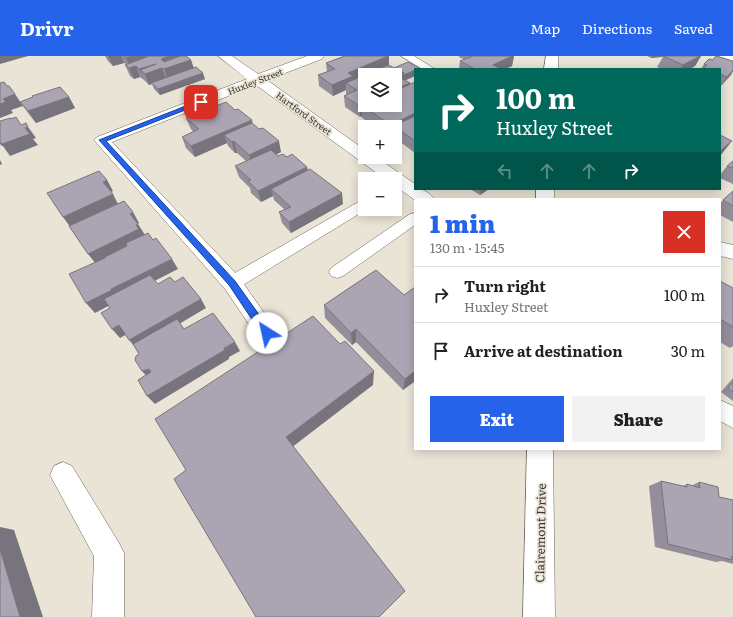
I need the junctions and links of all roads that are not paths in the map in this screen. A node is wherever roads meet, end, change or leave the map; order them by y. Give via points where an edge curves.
1 (224, 56) edge
2 (318, 56) edge
3 (406, 56) edge
4 (552, 56) edge
5 (725, 56) edge
6 (733, 59) edge
7 (428, 68) edge
8 (551, 68) edge
9 (257, 80) junction
10 (358, 152) edge
11 (374, 164) edge
12 (383, 172) edge
13 (402, 186) edge
14 (423, 198) edge
15 (358, 208) edge
16 (414, 219) edge
17 (721, 249) edge
18 (733, 252) edge
19 (337, 272) dead end
20 (232, 283) junction
21 (267, 333) dead end
22 (721, 409) edge
23 (733, 418) edge
24 (540, 450) edge
25 (62, 475) dead end
26 (108, 617) edge
27 (539, 617) edge

1 - 9 street, Hartford Street
2 - 9 street, Huxley Street
3 - 7 lane
4 - 8 street
5 - 6 street
9 - 10 street, Hartford Street
9 - 20 street, Huxley Street via 102,140
11 - 12 street, Hartford Street
13 - 14 street, Hartford Street
15 - 20 lane
16 - 19 lane
17 - 18 street
20 - 21 street
22 - 23 lane
24 - 27 street, Clairemont Drive
25 - 26 street via 109,553

